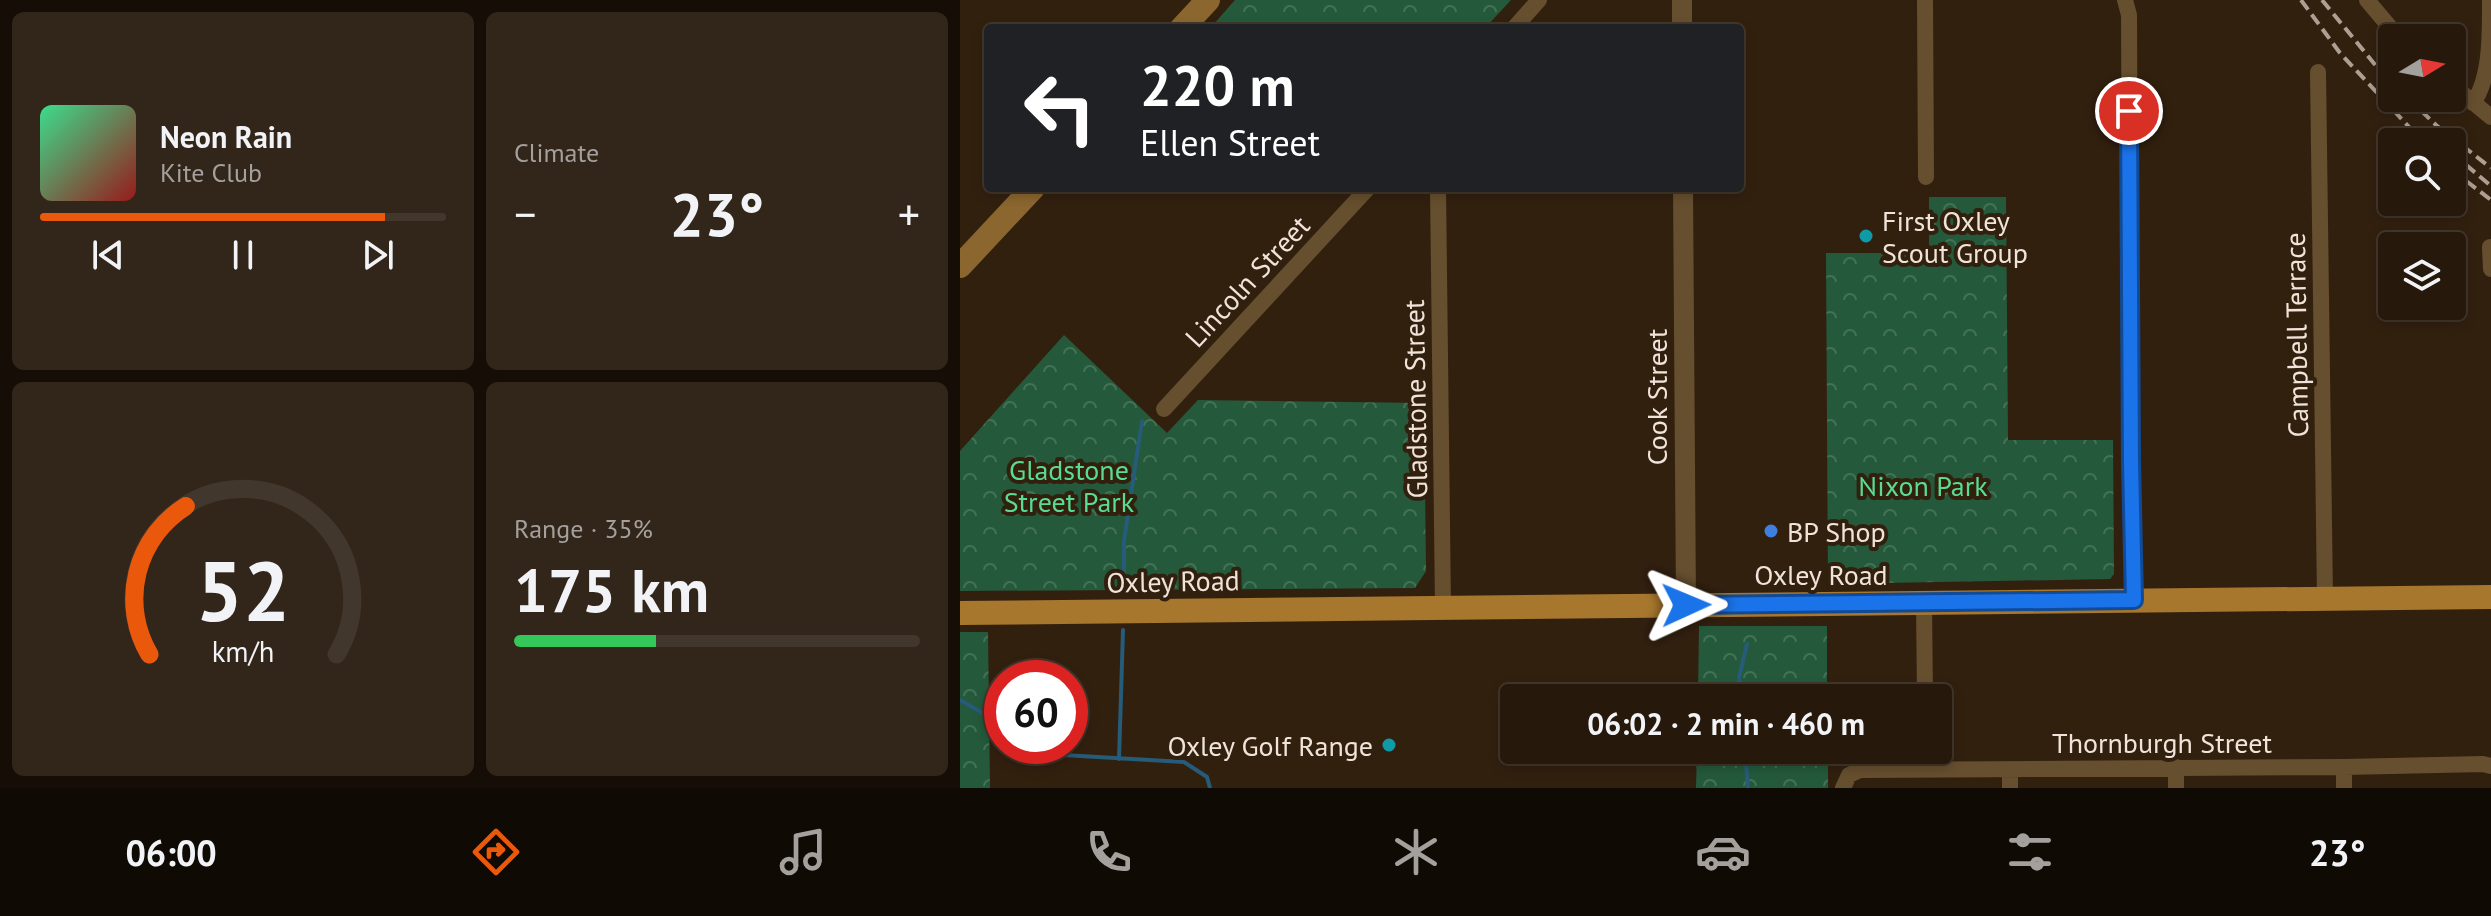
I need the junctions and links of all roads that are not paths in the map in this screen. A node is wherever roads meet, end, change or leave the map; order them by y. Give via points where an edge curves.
1 (1208, 0) edge
2 (1539, 0) edge
3 (1682, 0) edge
4 (1925, 0) edge
5 (2125, 0) edge
6 (2367, 0) edge
7 (2490, 0) edge
8 (1186, 24) edge
9 (1518, 24) edge
10 (1682, 24) edge
11 (2387, 24) edge
12 (2318, 72) dead end
13 (2466, 97) edge
14 (2473, 103) junction
15 (2491, 117) edge
16 (1926, 177) dead end
17 (1029, 192) edge
18 (1364, 192) edge
19 (1438, 192) edge
20 (1683, 192) edge
21 (2490, 247) edge
22 (960, 266) edge
23 (2491, 269) edge
24 (1164, 409) dead end
25 (2491, 597) edge
26 (2325, 598) junction
27 (2134, 600) junction
28 (1924, 603) junction
29 (1686, 605) junction
30 (1443, 608) junction
31 (960, 613) edge
32 (1925, 684) edge
33 (1926, 764) edge
34 (2491, 766) edge
35 (2176, 767) junction
36 (2344, 767) junction
37 (1926, 769) junction
38 (2010, 769) junction
39 (1843, 788) edge
40 (2010, 788) edge
41 (2176, 788) edge
42 (2344, 788) edge

1 - 8 main road
2 - 9 street
3 - 10 street
4 - 16 street
5 - 27 street
6 - 11 street
7 - 14 street via 2491,70 2488,85
12 - 26 street, Campbell Terrace
13 - 14 street
14 - 15 street
17 - 22 main road
18 - 24 street, Lincoln Street
19 - 30 street, Gladstone Street
20 - 29 street, Cook Street
21 - 23 street
25 - 26 main road, Oxley Road
26 - 27 main road, Oxley Road
27 - 28 main road, Oxley Road
28 - 29 main road, Oxley Road
28 - 32 street
29 - 30 main road, Oxley Road
30 - 31 main road, Oxley Road
33 - 37 street
34 - 36 street, Thornburgh Street
35 - 36 street, Thornburgh Street
35 - 38 street, Thornburgh Street
35 - 41 street
36 - 42 street
37 - 38 street, Thornburgh Street
37 - 39 street, Thornburgh Street via 1860,770 1849,775
38 - 40 street

